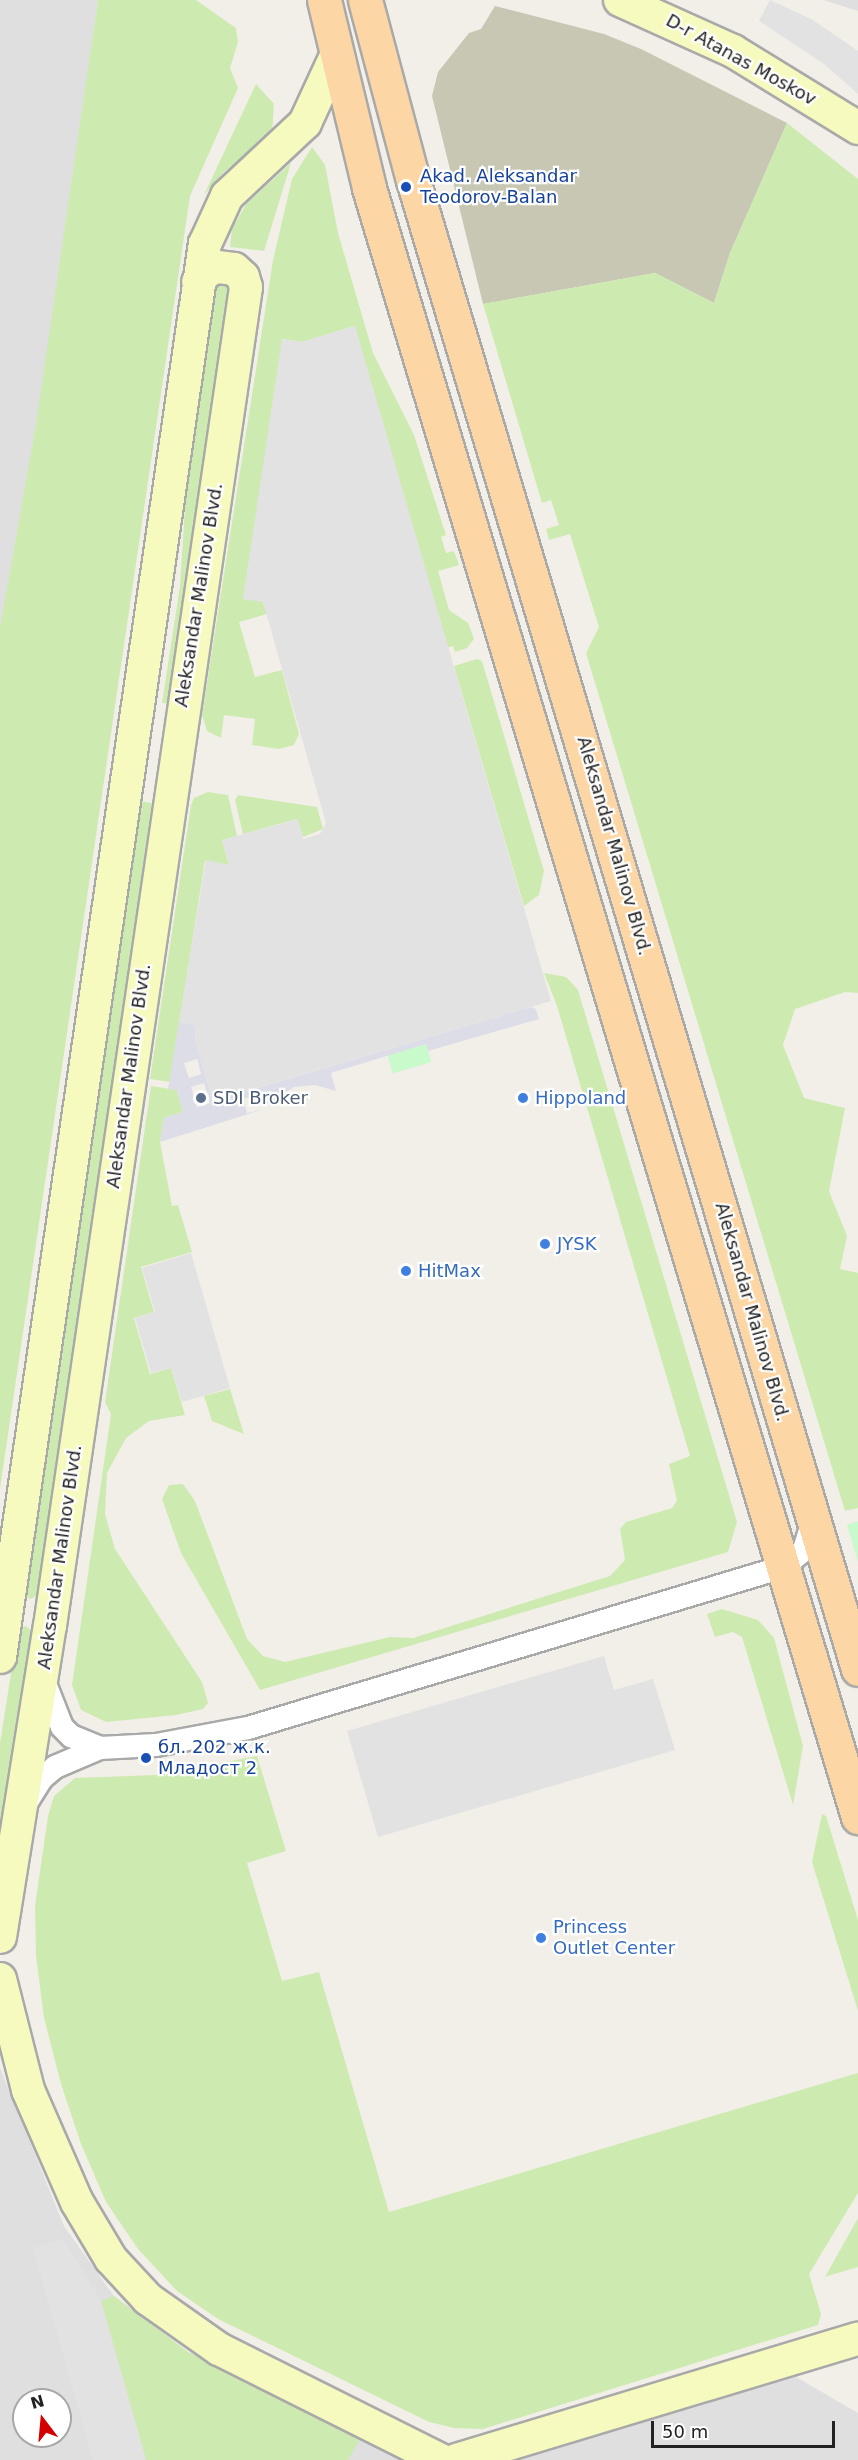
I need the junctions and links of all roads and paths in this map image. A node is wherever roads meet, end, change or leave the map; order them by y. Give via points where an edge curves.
1 (324, 0) edge
2 (365, 0) edge
3 (620, 0) edge
4 (335, 58) junction
5 (858, 128) edge
6 (198, 282) junction
7 (813, 1519) junction
8 (783, 1567) junction
9 (0, 1657) edge
10 (858, 1669) edge
11 (43, 1677) junction
12 (100, 1748) junction
13 (20, 1817) junction
14 (858, 1817) edge
15 (6, 1869) edge
16 (1, 1922) edge
17 (0, 1979) edge
18 (858, 2339) edge
19 (441, 2460) edge
20 (456, 2460) edge

1 - 4 main road
2 - 7 main road, Aleksandar Malinov Blvd. via 413,180
3 - 5 street, D-r Atanas Moskov via 733,51
4 - 6 street via 305,123 218,210 205,244
4 - 8 main road via 369,188
6 - 9 street
6 - 11 street, Aleksandar Malinov Blvd. via 207,271 217,267 234,269 243,277 246,287
7 - 8 street via 804,1550
7 - 10 main road, Aleksandar Malinov Blvd.
8 - 12 street via 248,1728 156,1744
8 - 14 main road
11 - 12 street via 47,1698 62,1727 71,1736
11 - 13 street, Aleksandar Malinov Blvd.
12 - 13 street via 69,1760 42,1778
13 - 15 street, Aleksandar Malinov Blvd.
15 - 16 street, Aleksandar Malinov Blvd.
17 - 19 street via 32,2100 77,2202 111,2259 148,2299 219,2349
18 - 20 street

